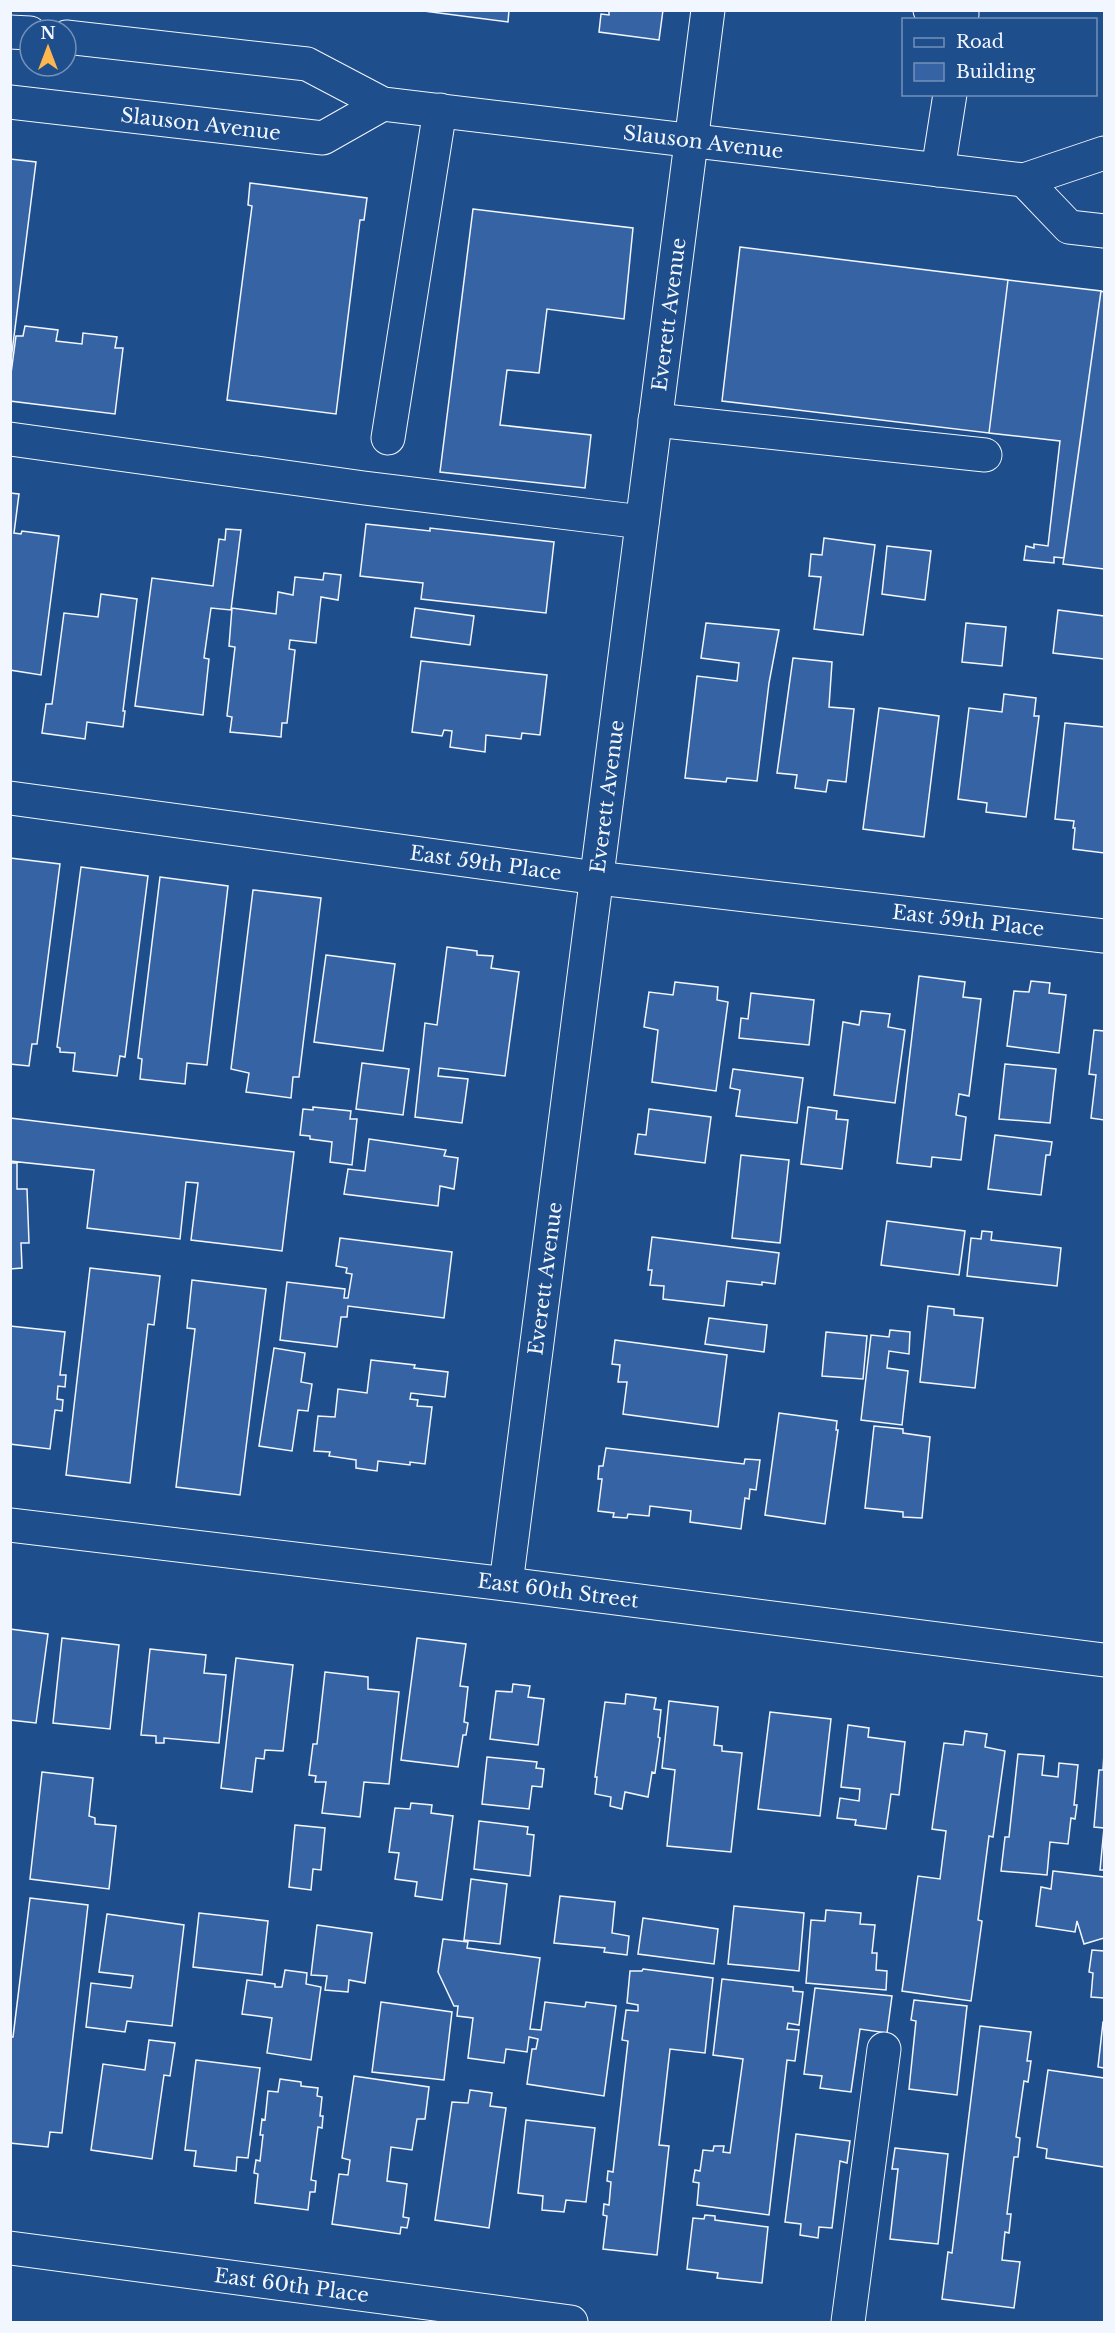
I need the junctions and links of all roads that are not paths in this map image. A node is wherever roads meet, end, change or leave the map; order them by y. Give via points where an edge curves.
1 (708, 10) edge
2 (930, 10) edge
3 (961, 18) edge
4 (78, 38) edge
5 (950, 96) edge
6 (10, 102) edge
7 (383, 104) junction
8 (440, 110) junction
9 (691, 139) junction
10 (1104, 153) edge
11 (938, 170) junction
12 (1024, 180) junction
13 (1104, 231) edge
14 (655, 420) junction
15 (388, 438) dead end
16 (10, 439) edge
17 (985, 455) dead end
18 (642, 522) junction
19 (10, 798) edge
20 (597, 878) junction
21 (1104, 936) edge
22 (10, 1525) edge
23 (506, 1584) junction
24 (1104, 1660) edge
25 (884, 2049) dead end
26 (10, 2248) edge
27 (571, 2322) edge
28 (848, 2322) edge

1 - 9 street, Everett Avenue
2 - 3 street via 962,14
4 - 7 street, Slauson Avenue via 307,64
5 - 11 street
6 - 7 street, Slauson Avenue via 322,138
7 - 8 street, Slauson Avenue
8 - 9 street, Slauson Avenue
8 - 15 street
9 - 11 street, Slauson Avenue
9 - 14 street, Everett Avenue
10 - 12 street, Slauson Avenue
11 - 12 street, Slauson Avenue
12 - 13 street via 1069,227
14 - 17 street
14 - 18 street, Everett Avenue
16 - 18 street
18 - 20 street, Everett Avenue
19 - 20 street, East 59th Place
20 - 21 street, East 59th Place
20 - 23 street, Everett Avenue
22 - 23 street, East 60th Street
23 - 24 street, East 60th Street
25 - 28 street
26 - 27 street, East 60th Place

